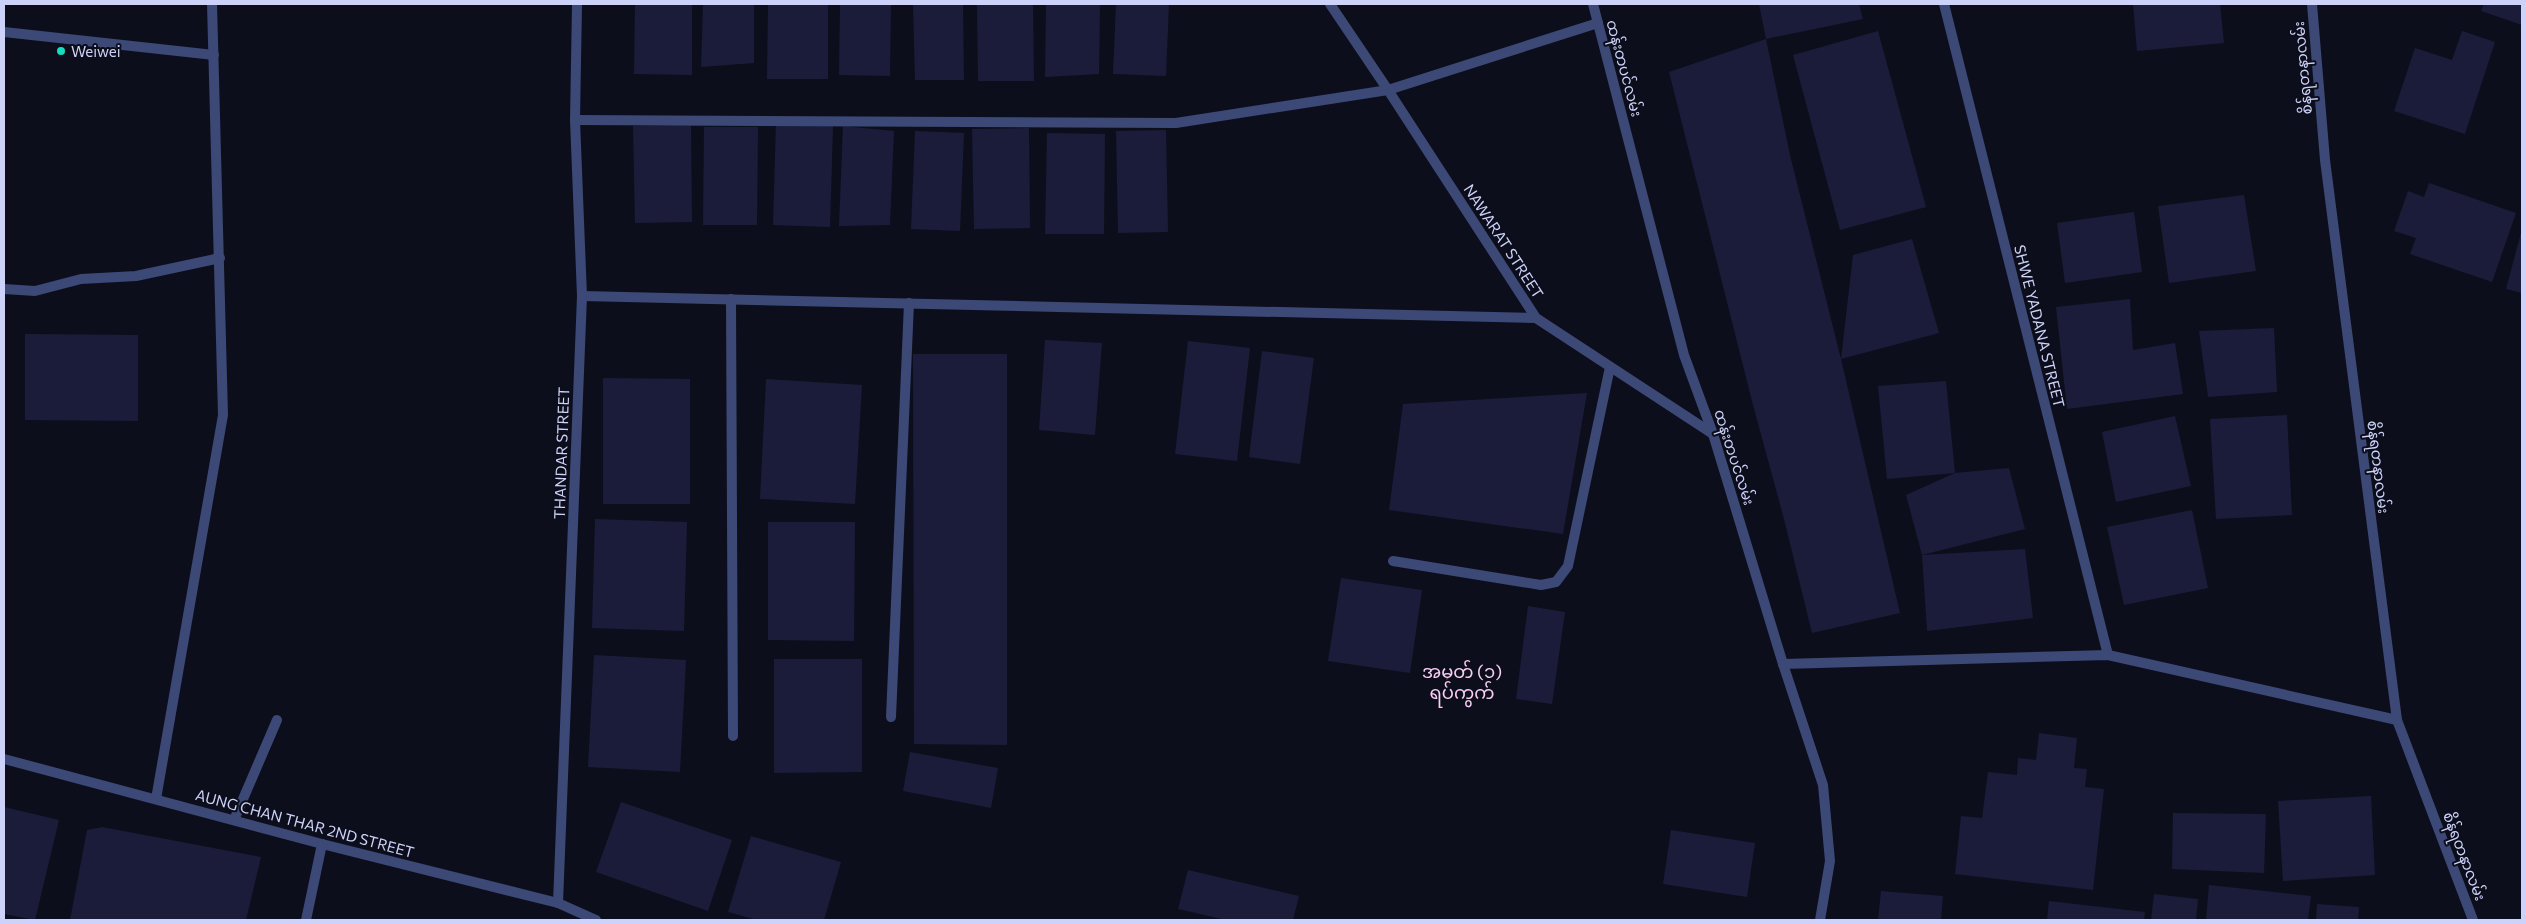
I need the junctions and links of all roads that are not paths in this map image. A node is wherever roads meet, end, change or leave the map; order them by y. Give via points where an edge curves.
1 (212, 4) edge
2 (577, 4) edge
3 (1330, 4) edge
4 (1593, 4) edge
5 (1944, 4) edge
6 (2312, 4) edge
7 (1598, 24) junction
8 (4, 32) edge
9 (214, 55) junction
10 (1388, 90) junction
11 (575, 120) junction
12 (220, 258) junction
13 (4, 289) edge
14 (582, 296) junction
15 (731, 299) junction
16 (909, 303) junction
17 (1536, 318) junction
18 (1610, 367) junction
19 (1713, 434) junction
20 (1393, 561) dead end
21 (2108, 655) junction
22 (1783, 664) junction
23 (891, 716) dead end
24 (277, 720) dead end
25 (2397, 720) junction
26 (733, 736) dead end
27 (4, 759) edge
28 (156, 800) junction
29 (234, 820) junction
30 (322, 844) junction
31 (558, 903) junction
32 (306, 920) edge
33 (596, 920) edge
34 (1820, 920) edge
35 (2473, 920) edge

1 - 9 street
2 - 11 street, THANDAR STREET
3 - 10 street, NAWARAT STREET
4 - 7 street, ထန်းတပင်လမ်း
5 - 21 street, SHWE YADANA STREET
6 - 25 street, စိန်ရတနာလမ်း via 2325,160
7 - 10 street
7 - 19 street, ထန်းတပင်လမ်း via 1684,355
8 - 9 street
9 - 12 street
10 - 11 street via 1176,123
10 - 17 street, NAWARAT STREET
11 - 14 street, THANDAR STREET
12 - 13 street via 136,276 81,279 36,291
12 - 28 street via 223,415
14 - 15 street
14 - 31 street, THANDAR STREET
15 - 16 street
15 - 26 street
16 - 17 street
16 - 23 street
17 - 18 street, NAWARAT STREET
18 - 19 street, NAWARAT STREET
18 - 20 street via 1568,566 1556,582 1541,585
19 - 22 street, ထန်းတပင်လမ်း
21 - 22 street
21 - 25 street
22 - 34 street, ထန်းတပင်လမ်း via 1823,786 1830,862
24 - 29 street
25 - 35 street, စိန်ရတနာလမ်း
27 - 28 street, AUNG CHAN THAR 2ND STREET
28 - 29 street, AUNG CHAN THAR 2ND STREET
29 - 30 street, AUNG CHAN THAR 2ND STREET
30 - 31 street, AUNG CHAN THAR 2ND STREET
30 - 32 street
31 - 33 street, AUNG CHAN THAR 2ND STREET

